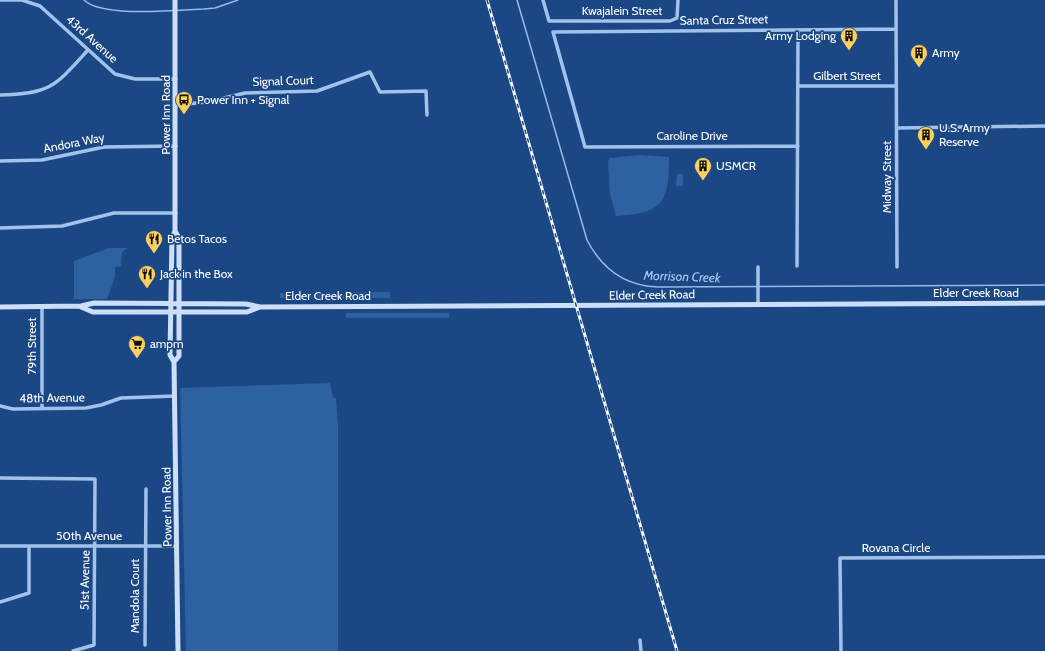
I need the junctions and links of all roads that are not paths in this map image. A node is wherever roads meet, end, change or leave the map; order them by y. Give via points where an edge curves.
1 (0, 0) edge
2 (175, 0) edge
3 (543, 0) edge
4 (678, 0) edge
5 (896, 0) edge
6 (896, 29) junction
7 (798, 30) junction
8 (552, 32) joint
9 (88, 50) junction
10 (176, 79) junction
11 (798, 86) junction
12 (896, 86) junction
13 (0, 95) edge
14 (176, 105) junction
15 (426, 115) dead end
16 (1045, 126) edge
17 (897, 128) junction
18 (176, 146) junction
19 (798, 146) junction
20 (0, 161) edge
21 (176, 213) junction
22 (0, 228) edge
23 (176, 231) junction
24 (797, 266) dead end
25 (758, 267) dead end
26 (897, 267) dead end
27 (1045, 303) edge
28 (171, 304) junction
29 (178, 304) junction
30 (758, 304) junction
31 (80, 306) junction
32 (0, 307) edge
33 (42, 307) junction
34 (260, 307) junction
35 (171, 313) junction
36 (178, 313) junction
37 (174, 362) junction
38 (175, 396) junction
39 (0, 406) edge
40 (42, 408) junction
41 (0, 478) edge
42 (146, 489) dead end
43 (0, 546) edge
44 (29, 546) junction
45 (95, 546) junction
46 (145, 546) junction
47 (177, 546) junction
48 (1045, 556) edge
49 (0, 602) edge
50 (640, 640) dead end
51 (145, 645) dead end
52 (74, 651) edge
53 (178, 651) edge
54 (641, 651) edge
55 (841, 651) edge

1 - 9 street, 43rd Avenue via 22,0 40,6
2 - 10 main road, Power Inn Road
3 - 4 street, Kwajalein Street via 549,21 670,21 679,14
5 - 6 street, Midway Street
6 - 7 street, Santa Cruz Street
6 - 12 street, Midway Street
7 - 8 street, Santa Cruz Street
7 - 11 street
8 - 19 street, Caroline Drive via 585,147
9 - 10 street, 43rd Avenue via 122,77
9 - 13 street via 59,80 45,89 25,95
10 - 14 main road, Power Inn Road
11 - 12 street, Gilbert Street
11 - 19 street
12 - 17 street, Midway Street
14 - 15 street, Signal Court via 207,102 244,93 317,91 370,72 380,92 426,91
14 - 18 main road, Power Inn Road
16 - 17 street
17 - 26 street, Midway Street
18 - 20 street, Andora Way via 104,147 42,160
18 - 21 main road, Power Inn Road
19 - 24 street
21 - 22 street via 114,213 62,226
21 - 23 main road, Power Inn Road
23 - 28 main road, Power Inn Road via 172,238
23 - 29 main road, Power Inn Road via 179,238
25 - 30 street
27 - 30 main road, Elder Creek Road
28 - 29 main road, Elder Creek Road
28 - 31 main road, Elder Creek Road via 94,303
28 - 35 main road, Power Inn Road
29 - 34 main road, Elder Creek Road via 246,304
29 - 36 main road, Power Inn Road
30 - 34 main road, Elder Creek Road
31 - 33 main road, Elder Creek Road
31 - 35 main road, Elder Creek Road via 93,312
32 - 33 main road, Elder Creek Road
33 - 40 street, 79th Street
34 - 36 main road, Elder Creek Road via 247,312
35 - 36 main road, Elder Creek Road
35 - 37 main road, Power Inn Road via 170,356
36 - 37 main road, Power Inn Road via 179,356
37 - 38 main road, Power Inn Road
38 - 40 street, 48th Avenue via 128,397 93,407
38 - 47 main road, Power Inn Road
39 - 40 street, 48th Avenue via 13,409
41 - 45 street, 51st Avenue via 95,479
42 - 46 street, Mandola Court
43 - 44 street, 50th Avenue
44 - 45 street, 50th Avenue
44 - 49 street via 29,593
45 - 46 street, 50th Avenue
45 - 52 street, 51st Avenue via 94,645
46 - 47 street, 50th Avenue
46 - 51 street, Mandola Court
47 - 53 main road, Power Inn Road
48 - 55 street, Rovana Circle via 840,558
50 - 54 street

